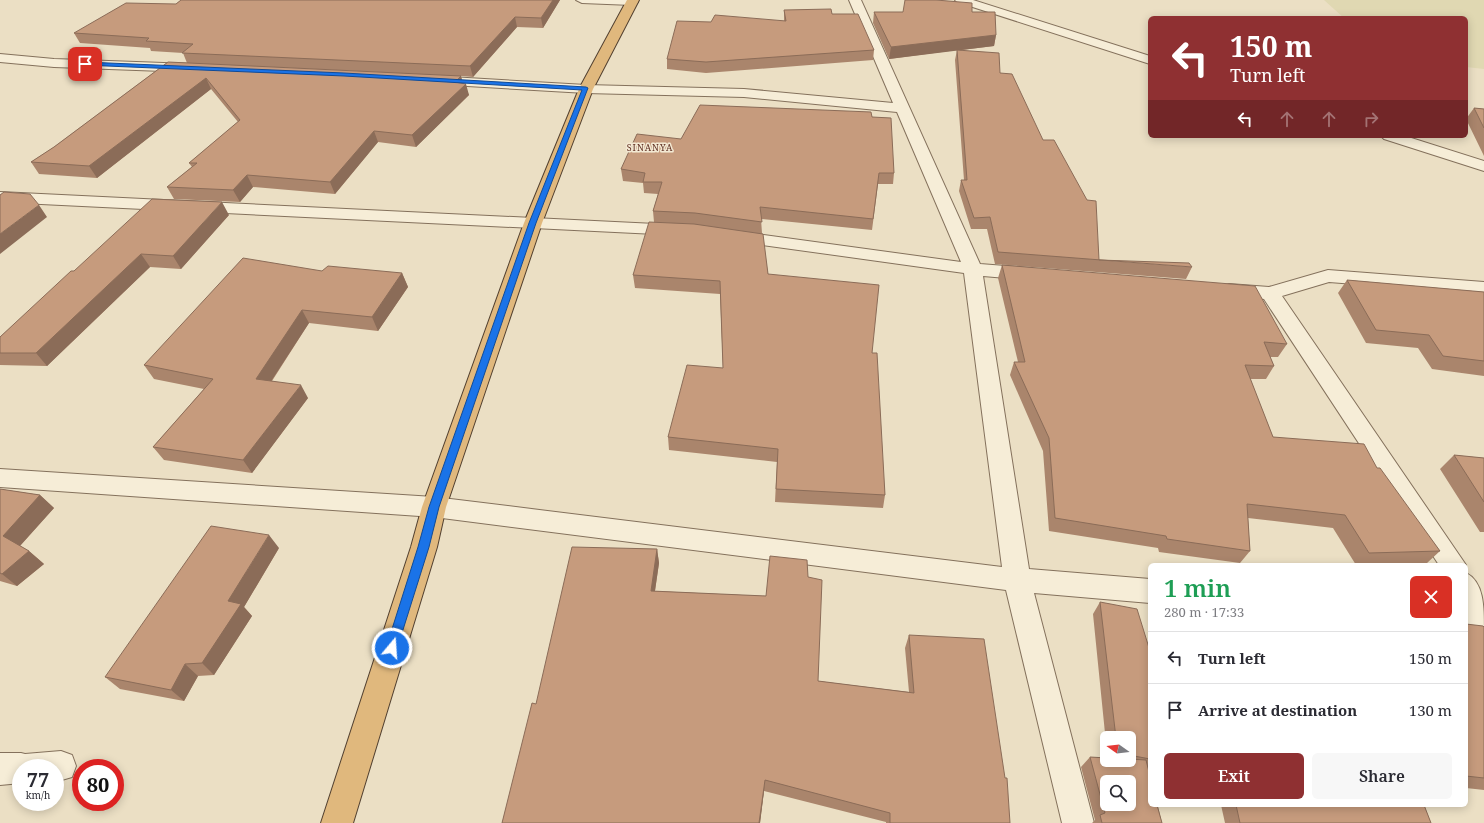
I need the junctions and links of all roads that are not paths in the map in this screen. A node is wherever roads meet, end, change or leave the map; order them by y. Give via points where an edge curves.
1 (582, 0) edge
2 (855, 0) edge
3 (961, 0) edge
4 (632, 1) edge
5 (0, 58) edge
6 (1148, 59) edge
7 (203, 69) edge
8 (422, 79) edge
9 (586, 88) junction
10 (901, 108) junction
11 (1395, 138) edge
12 (1484, 166) edge
13 (0, 197) edge
14 (532, 223) junction
15 (695, 231) edge
16 (718, 234) edge
17 (973, 269) junction
18 (1043, 275) edge
19 (1484, 288) edge
20 (1215, 289) edge
21 (1270, 293) junction
22 (0, 478) edge
23 (434, 507) junction
24 (1452, 563) edge
25 (1017, 580) junction
26 (1468, 587) edge
27 (1148, 591) edge
28 (1484, 611) edge
29 (1468, 616) edge
30 (1484, 616) edge
31 (12, 769) edge
32 (0, 770) edge
33 (337, 823) edge
34 (1078, 823) edge

1 - 4 street
2 - 10 street
3 - 6 street
4 - 9 highway
5 - 7 street via 54,63
8 - 9 street
9 - 10 street via 744,93
9 - 14 highway
10 - 17 street
11 - 12 street
13 - 14 street
14 - 15 street
14 - 23 highway
16 - 17 street
17 - 18 street
17 - 25 street
19 - 21 street via 1328,276
20 - 21 street
21 - 24 street
22 - 23 street
23 - 25 street
23 - 33 highway via 424,547
25 - 27 street
25 - 34 street
26 - 28 street
29 - 30 street
31 - 32 street

